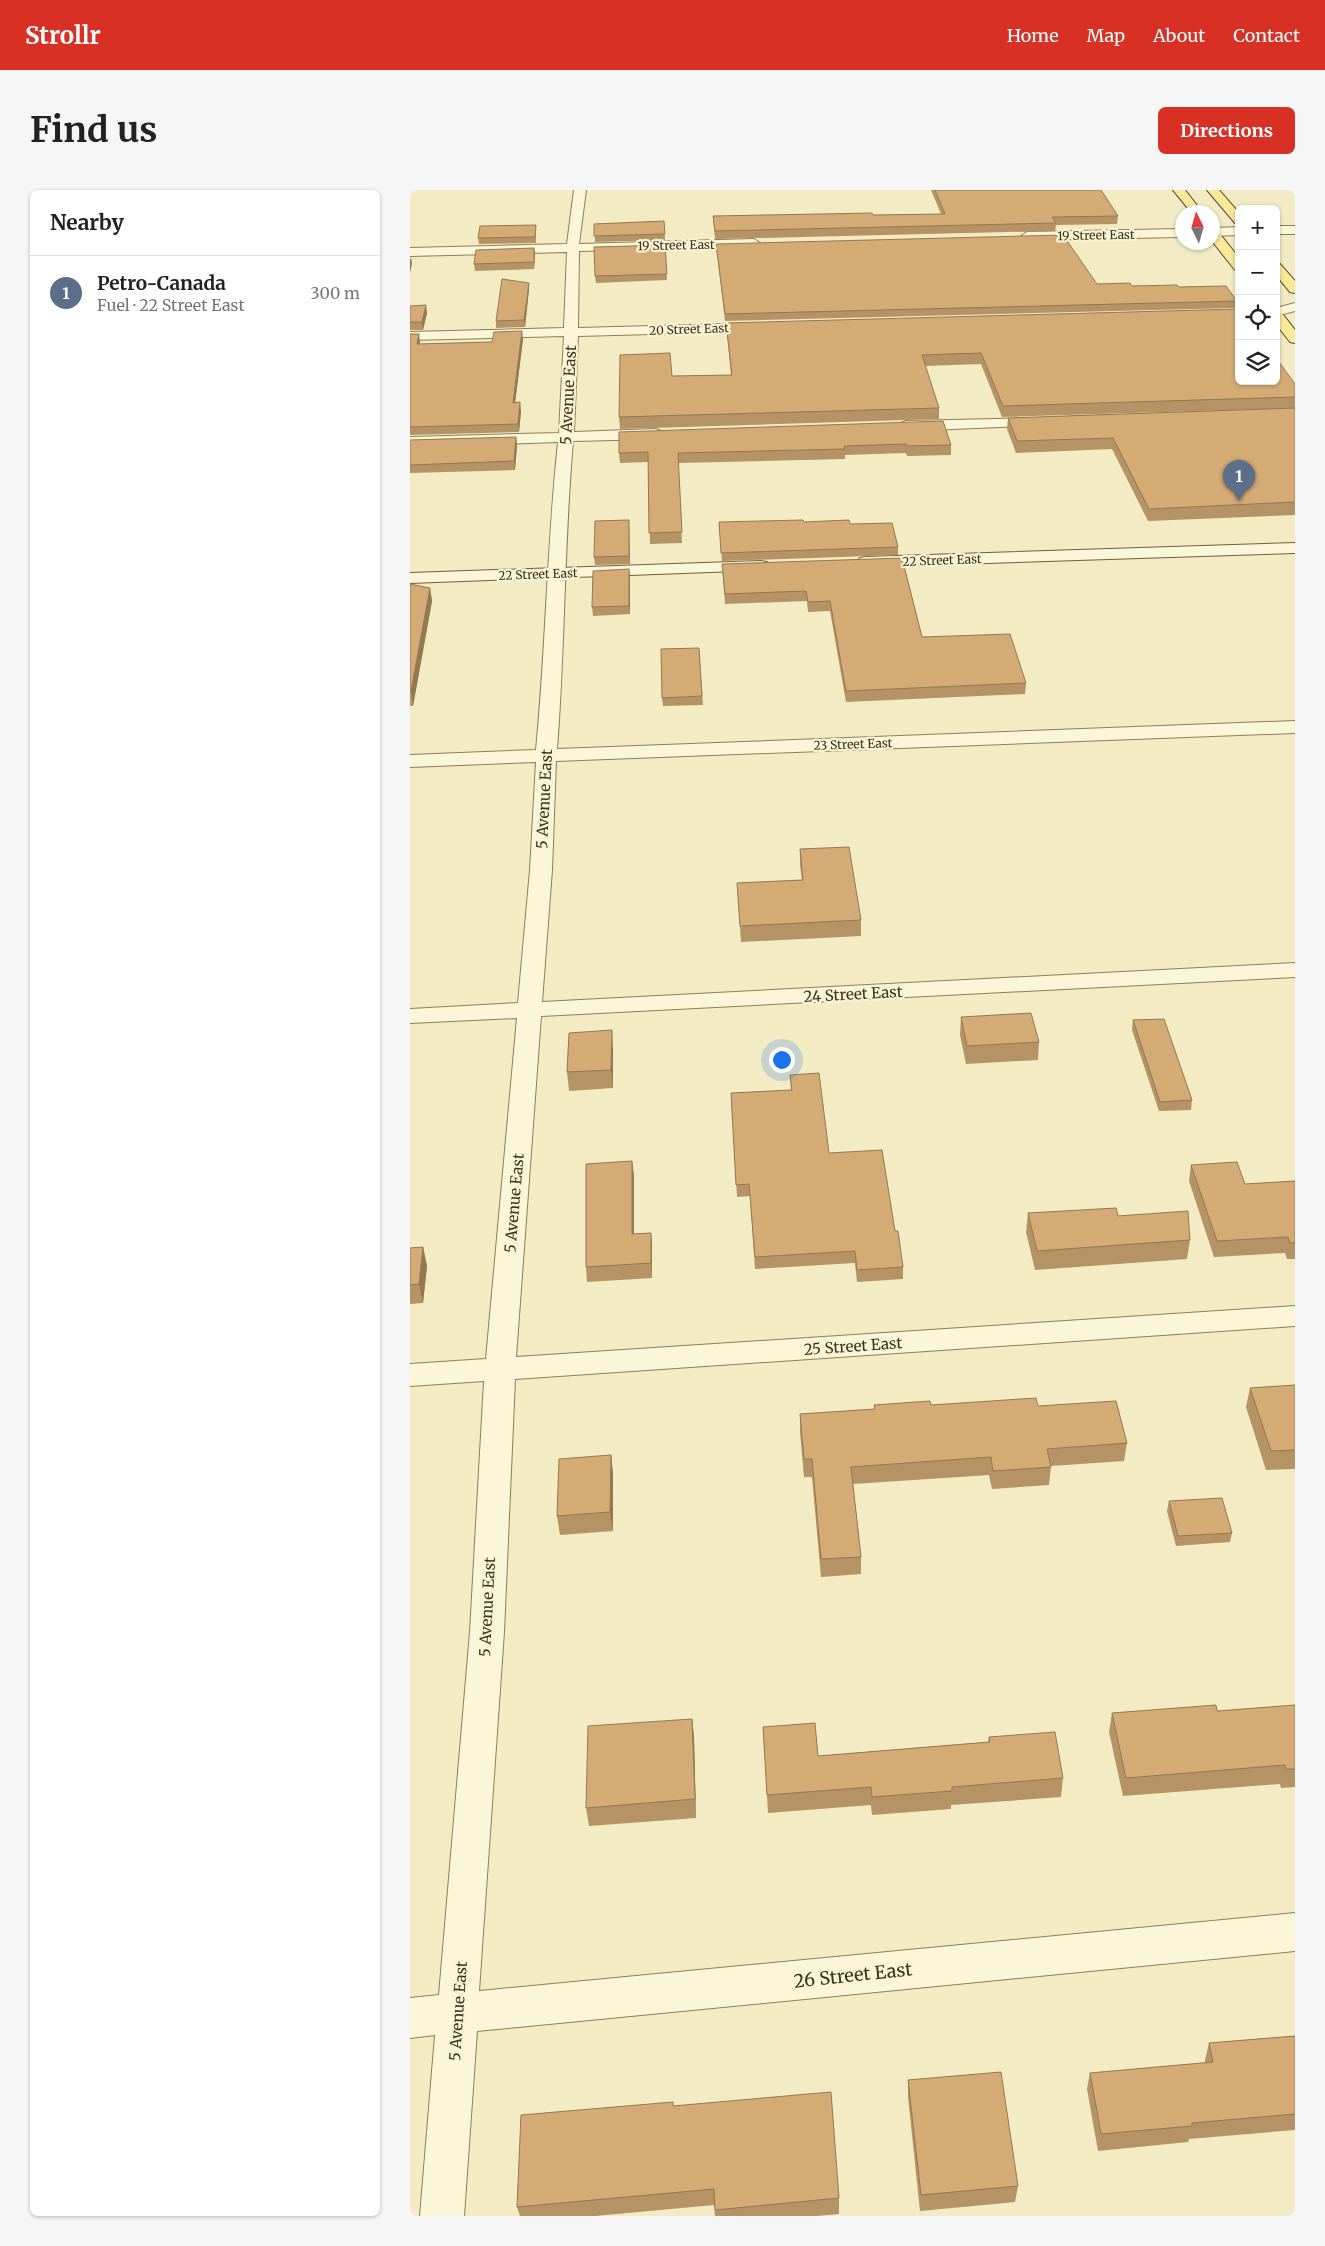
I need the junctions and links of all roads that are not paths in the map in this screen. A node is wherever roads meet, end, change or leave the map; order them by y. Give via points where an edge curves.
1 (580, 190) edge
2 (1179, 190) edge
3 (1213, 190) edge
4 (1191, 205) edge
5 (1235, 216) edge
6 (1280, 230) edge
7 (1295, 230) edge
8 (1235, 231) edge
9 (1220, 232) edge
10 (1175, 233) edge
11 (1013, 237) edge
12 (1220, 242) edge
13 (763, 243) edge
14 (573, 248) junction
15 (410, 252) edge
16 (1235, 262) edge
17 (1280, 271) edge
18 (1295, 289) edge
19 (1295, 307) edge
20 (1280, 313) edge
21 (1280, 319) edge
22 (781, 326) edge
23 (572, 332) junction
24 (410, 336) edge
25 (1295, 339) edge
26 (1065, 421) edge
27 (896, 426) edge
28 (666, 434) edge
29 (566, 437) junction
30 (410, 442) edge
31 (1295, 548) edge
32 (845, 563) edge
33 (776, 565) edge
34 (558, 573) junction
35 (410, 578) edge
36 (1295, 728) edge
37 (546, 756) junction
38 (410, 761) edge
39 (1295, 970) edge
40 (530, 1011) junction
41 (410, 1016) edge
42 (1295, 1316) edge
43 (500, 1370) junction
44 (410, 1375) edge
45 (1295, 1932) edge
46 (457, 2014) junction
47 (410, 2018) edge
48 (442, 2216) edge

1 - 14 street, 5 Avenue East
2 - 4 main road
3 - 5 main road
6 - 7 street
8 - 9 street
10 - 11 street, 19 Street East
12 - 16 main road
13 - 14 street, 19 Street East
14 - 15 street, 19 Street East
14 - 23 street, 5 Avenue East
17 - 18 main road
19 - 20 street
21 - 25 main road
22 - 23 street, 20 Street East
23 - 24 street, 20 Street East
23 - 29 street, 5 Avenue East
26 - 27 street
28 - 29 street
29 - 30 street
29 - 34 street, 5 Avenue East
31 - 32 street, 22 Street East
33 - 34 street, 22 Street East
34 - 35 street, 22 Street East
34 - 37 street, 5 Avenue East
36 - 37 street, 23 Street East
37 - 38 street, 23 Street East
37 - 40 street, 5 Avenue East
39 - 40 street, 24 Street East
40 - 41 street, 24 Street East
40 - 43 street, 5 Avenue East
42 - 43 street, 25 Street East
43 - 44 street, 25 Street East
43 - 46 street, 5 Avenue East via 486,1632
45 - 46 street, 26 Street East
46 - 47 street, 26 Street East
46 - 48 street, 5 Avenue East

